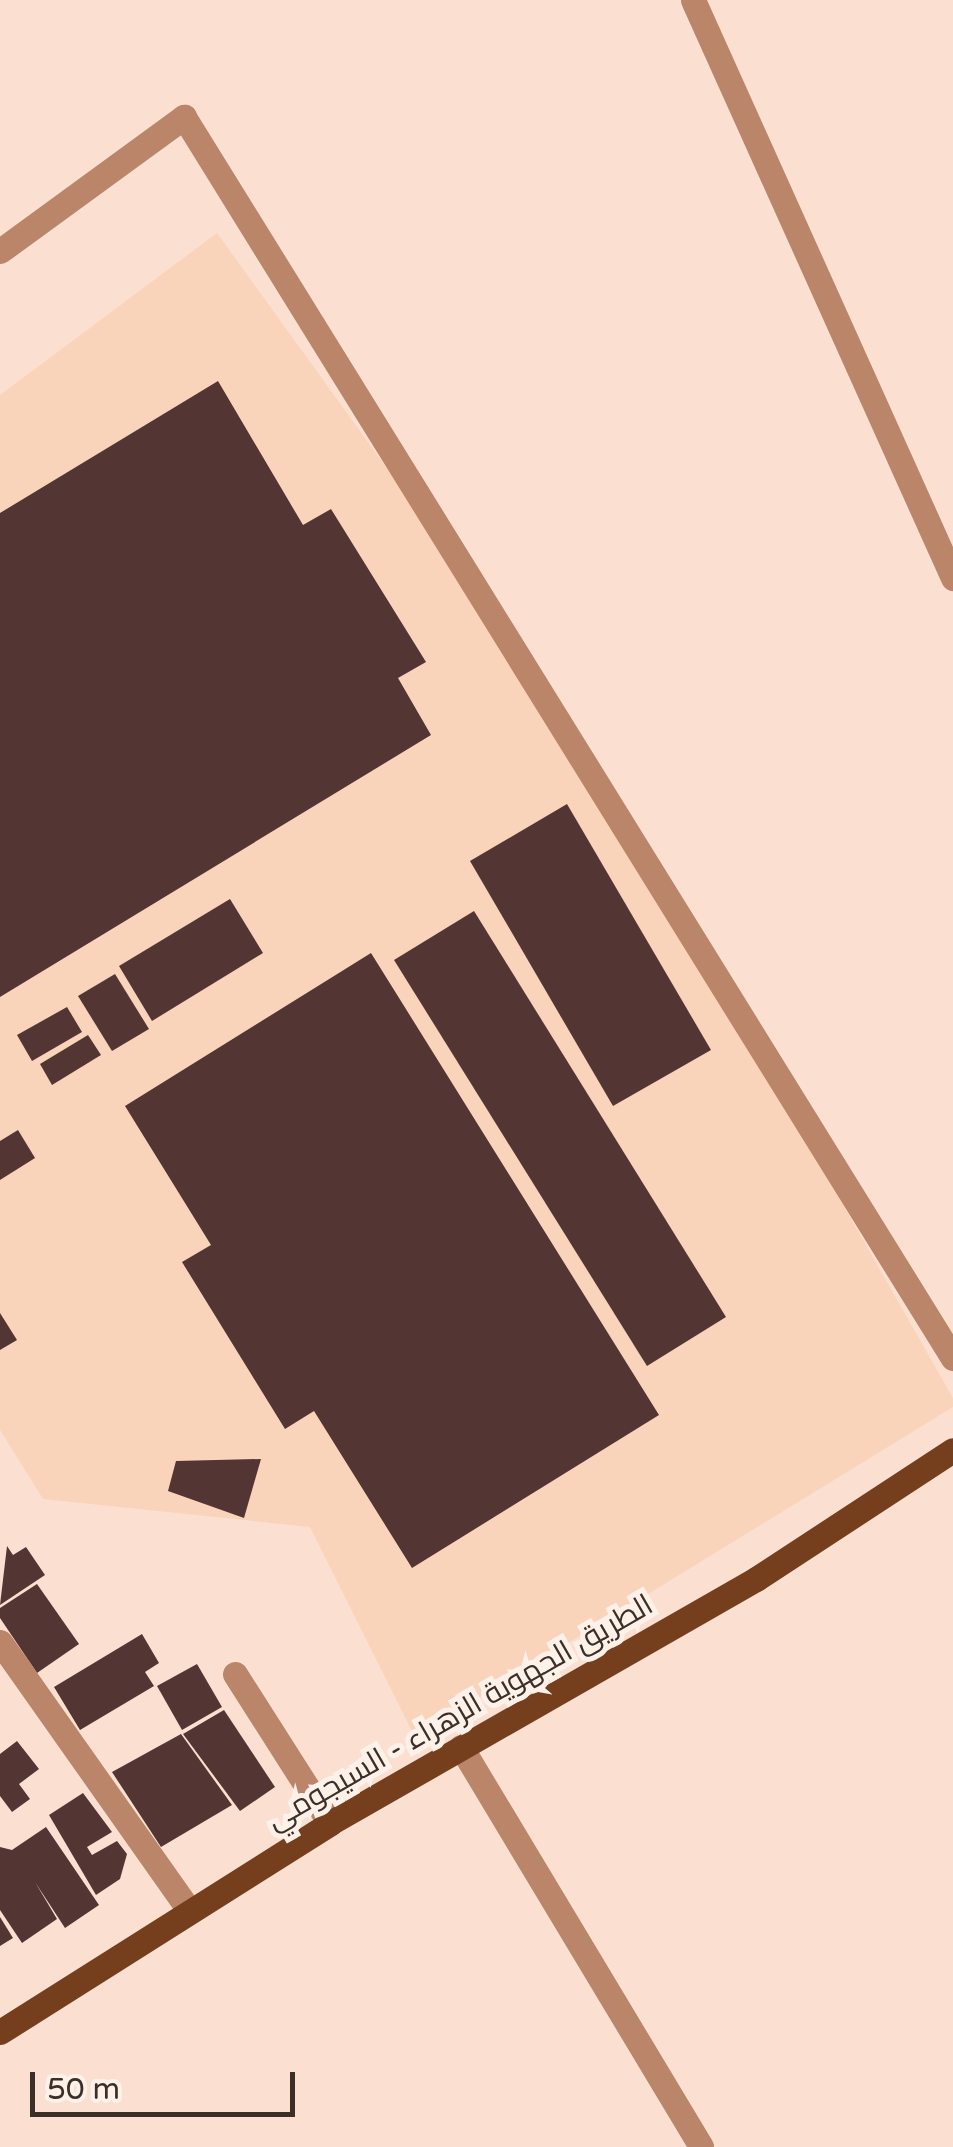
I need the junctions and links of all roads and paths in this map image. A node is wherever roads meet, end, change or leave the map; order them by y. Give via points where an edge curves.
1 (693, 0) edge
2 (0, 251) edge
3 (953, 578) edge
4 (953, 1358) edge
5 (953, 1450) edge
6 (0, 1642) edge
7 (235, 1674) dead end
8 (461, 1747) junction
9 (330, 1823) junction
10 (188, 1909) junction
11 (0, 2032) edge
12 (701, 2147) edge

1 - 3 street
2 - 4 street via 184,117
5 - 8 main road, الطريق الجهوية الزهراء - السيجومي via 756,1579
6 - 10 street
7 - 9 street
8 - 9 main road, الطريق الجهوية الزهراء - السيجومي
8 - 12 street
9 - 10 main road, الطريق الجهوية الزهراء - السيجومي
10 - 11 main road, الطريق الجهوية الزهراء - السيجومي

